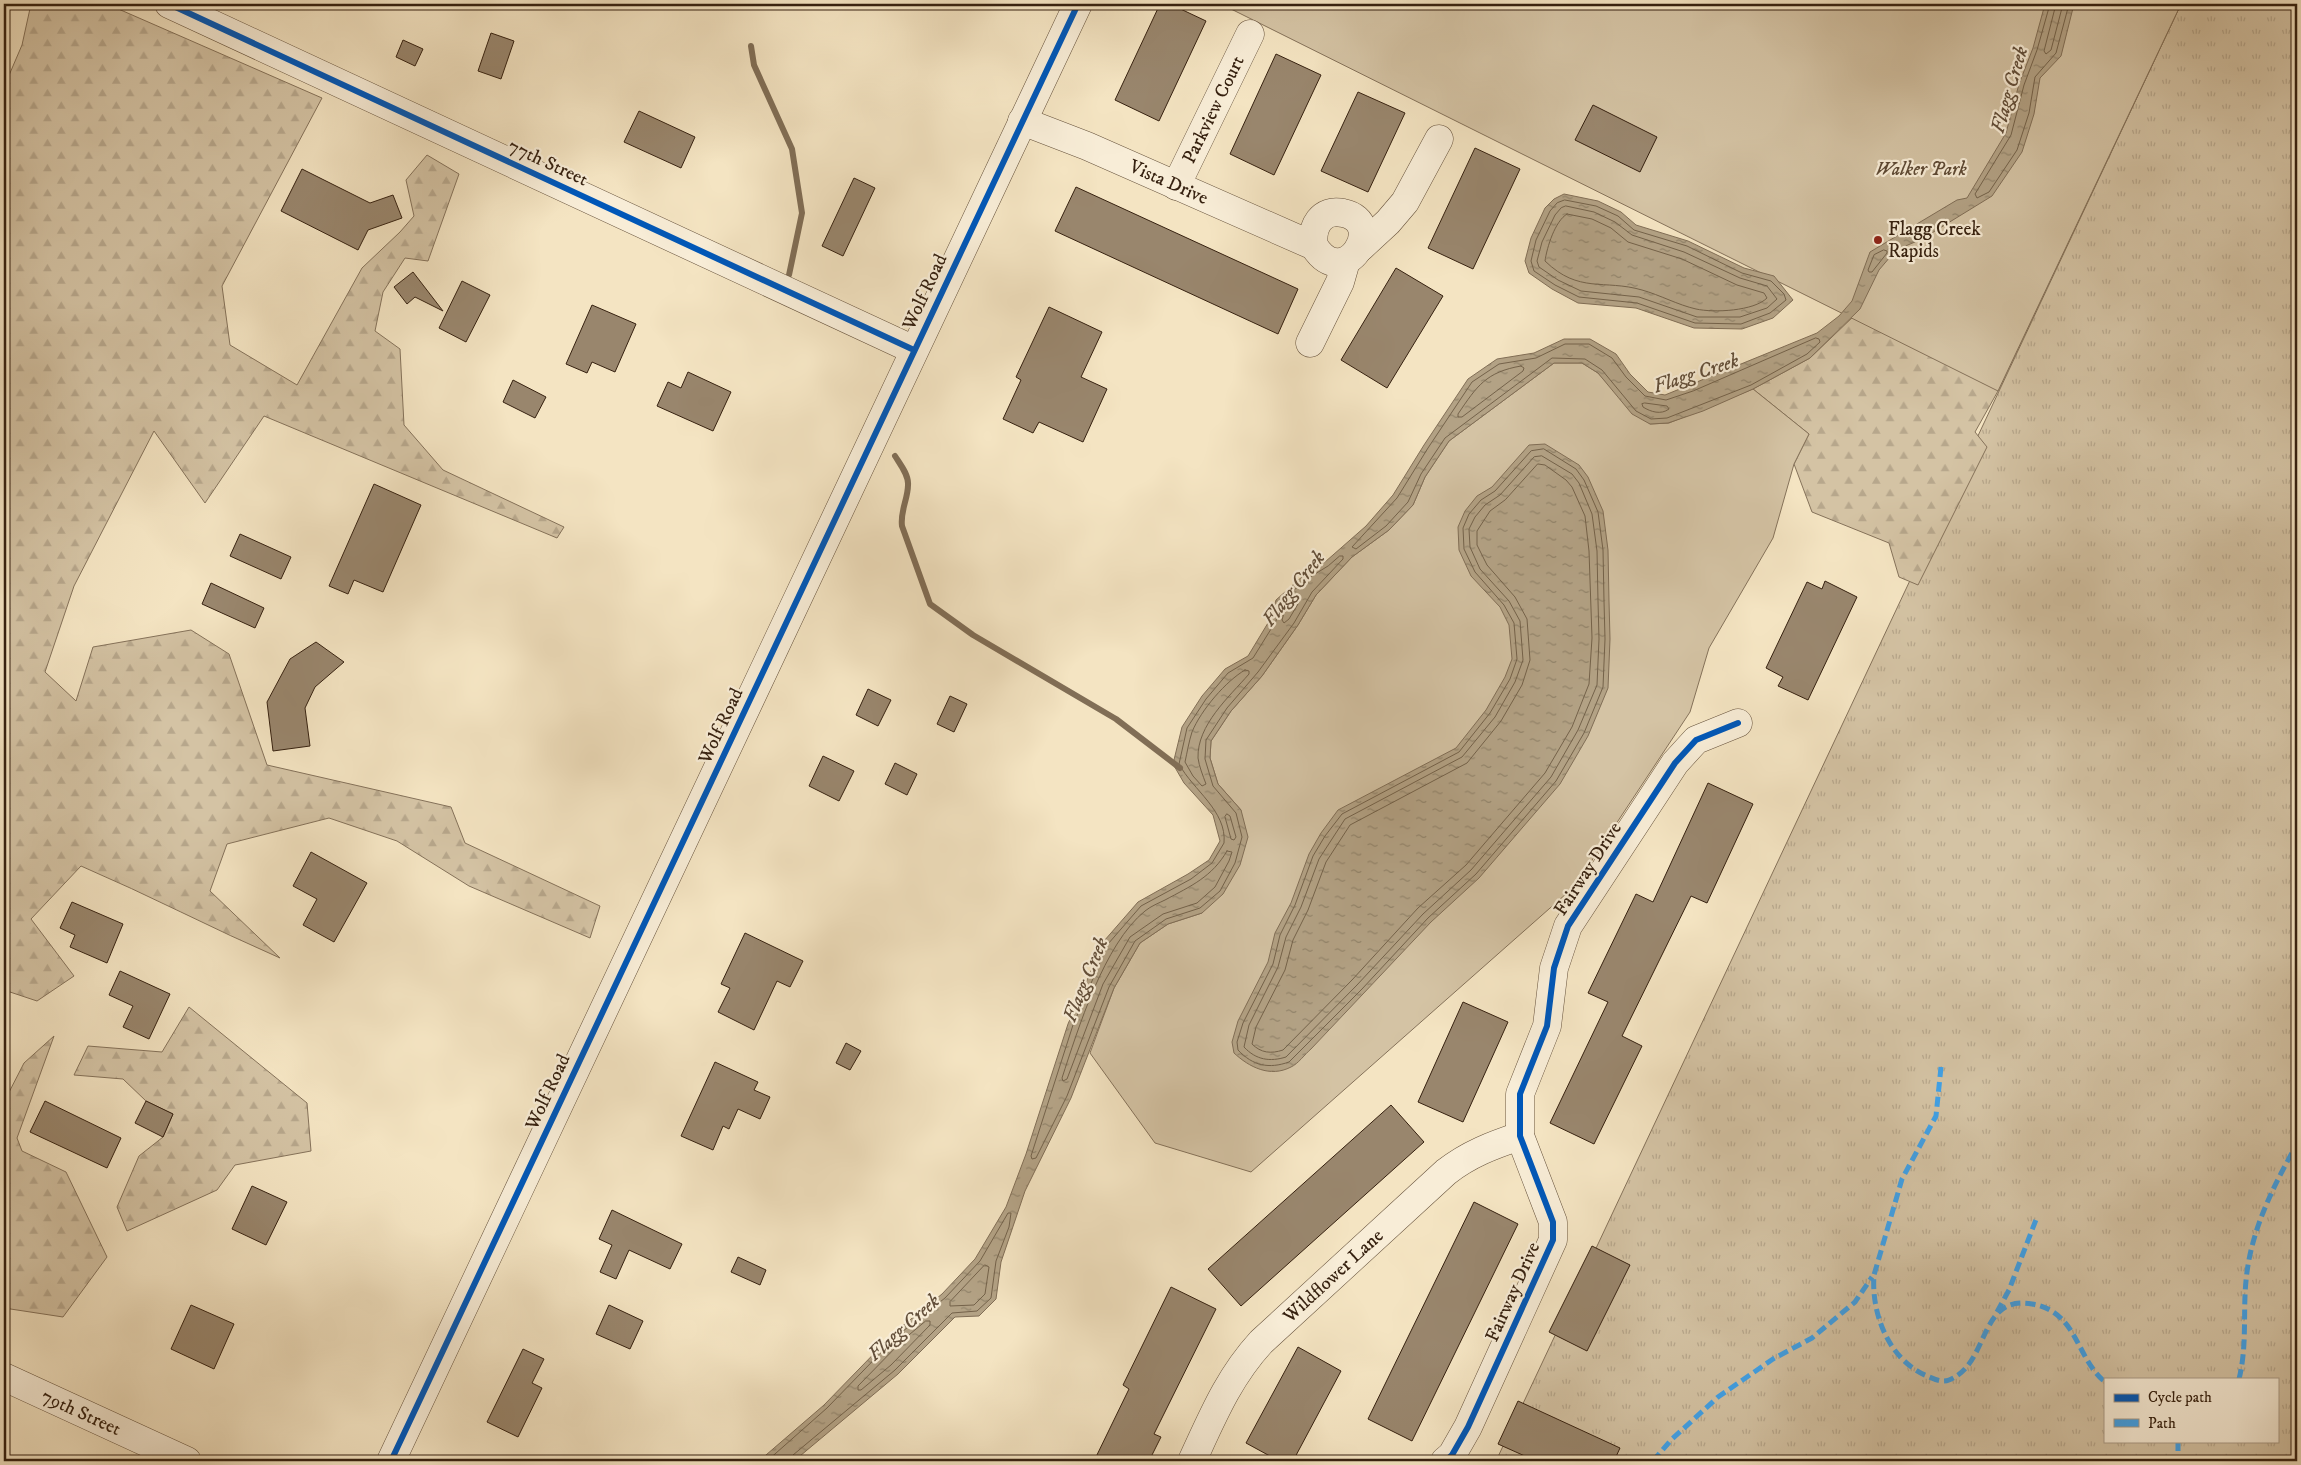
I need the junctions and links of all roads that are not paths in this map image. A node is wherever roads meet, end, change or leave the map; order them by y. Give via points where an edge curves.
1 (169, 4) edge
2 (1078, 4) edge
3 (1250, 34) dead end
4 (1022, 121) junction
5 (1439, 139) dead end
6 (1176, 186) junction
7 (1314, 246) junction
8 (1353, 254) junction
9 (1310, 343) dead end
10 (914, 350) junction
11 (1738, 723) dead end
12 (1520, 1136) junction
13 (4, 1377) edge
14 (187, 1461) edge
15 (391, 1461) edge
16 (1192, 1461) edge
17 (1445, 1461) edge

1 - 10 street, 77th Street
2 - 4 street, Wolf Road
3 - 6 street, Parkview Court
4 - 6 street, Vista Drive
4 - 10 street, Wolf Road
5 - 8 street via 1405,202
6 - 7 street, Vista Drive
7 - 8 street, Vista Drive via 1327,260 1337,262
7 - 8 street via 1314,226 1320,218 1328,213 1348,214 1356,219 1363,238
8 - 9 street
10 - 15 street, Wolf Road
11 - 12 street, Fairway Drive via 1696,740 1675,763 1568,926 1554,968 1547,1026 1520,1094
12 - 16 street, Wildflower Lane via 1482,1149 1446,1172 1261,1342 1242,1362 1228,1384
12 - 17 street, Fairway Drive via 1553,1222 1553,1240 1468,1427
13 - 14 street, 79th Street

